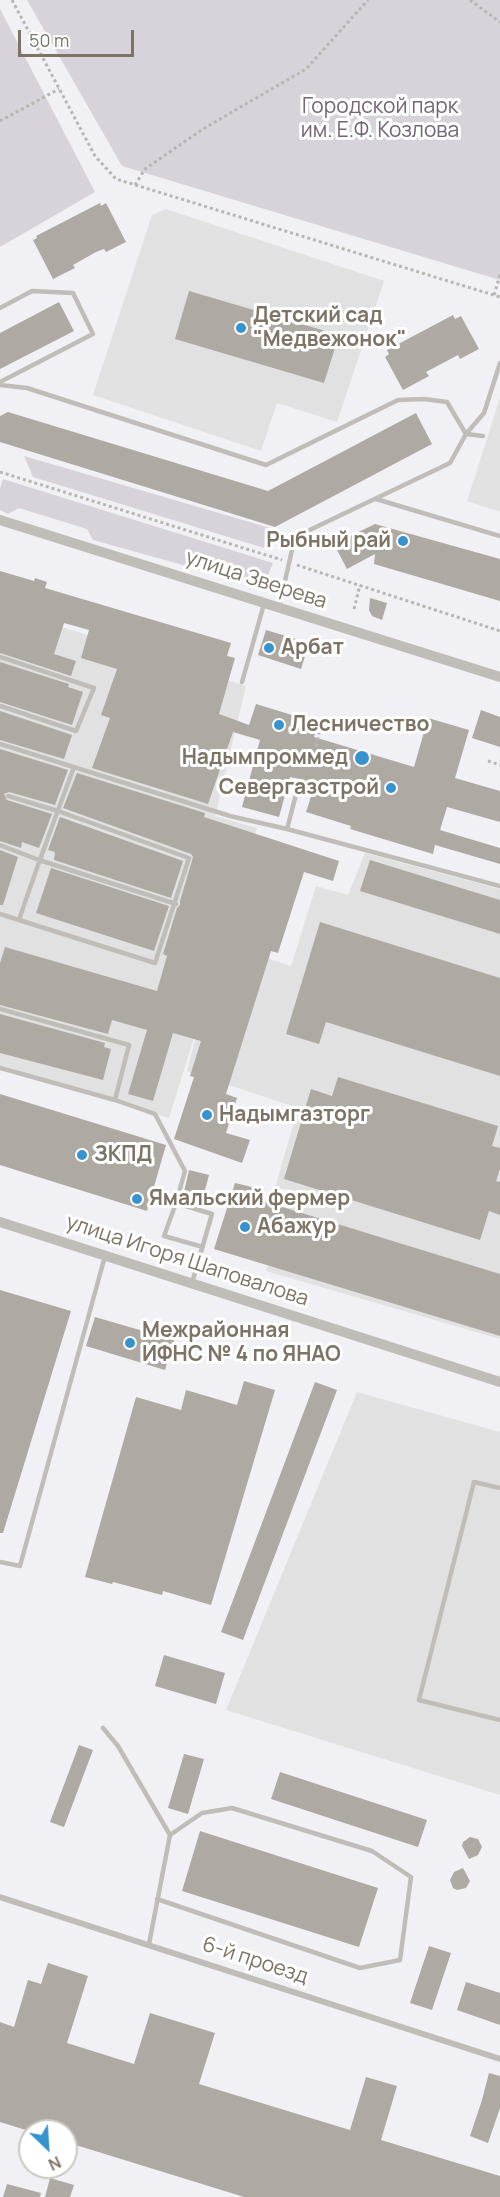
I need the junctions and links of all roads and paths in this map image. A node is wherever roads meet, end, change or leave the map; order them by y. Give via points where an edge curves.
1 (12, 0) edge
2 (368, 0) edge
3 (470, 0) edge
4 (500, 22) edge
5 (59, 89) junction
6 (0, 121) edge
7 (135, 185) junction
8 (500, 275) edge
9 (494, 295) junction
10 (500, 297) edge
11 (0, 308) edge
12 (500, 363) edge
13 (0, 383) edge
14 (466, 434) junction
15 (483, 436) dead end
16 (0, 472) edge
17 (376, 499) junction
18 (0, 520) edge
19 (500, 536) edge
20 (290, 562) junction
21 (360, 585) junction
22 (264, 603) junction
23 (279, 608) junction
24 (354, 609) dead end
25 (500, 631) edge
26 (0, 657) edge
27 (500, 677) edge
28 (242, 682) dead end
29 (0, 706) edge
30 (319, 733) dead end
31 (0, 744) edge
32 (316, 746) dead end
33 (488, 761) dead end
34 (500, 765) edge
35 (74, 767) junction
36 (299, 783) dead end
37 (8, 796) dead end
38 (58, 811) junction
39 (287, 829) junction
40 (0, 845) edge
41 (39, 860) junction
42 (500, 886) edge
43 (176, 904) junction
44 (0, 914) edge
45 (19, 920) junction
46 (0, 1009) edge
47 (0, 1068) edge
48 (116, 1100) junction
49 (176, 1203) junction
50 (0, 1222) edge
51 (203, 1247) junction
52 (105, 1256) junction
53 (192, 1283) junction
54 (500, 1382) edge
55 (500, 1488) edge
56 (0, 1562) edge
57 (500, 1720) edge
58 (104, 1728) dead end
59 (170, 1835) junction
60 (0, 1897) edge
61 (157, 1899) junction
62 (149, 1944) junction
63 (500, 2059) edge

1 - 5 path
2 - 7 path via 306,69 203,129 146,170
3 - 4 path
5 - 6 path
5 - 7 path via 95,156 116,179
7 - 9 path
8 - 9 path
9 - 10 path
11 - 13 lane via 32,291 73,292 93,334
12 - 14 lane via 484,413
13 - 14 lane via 27,388 266,465 398,400 447,402
14 - 15 lane
14 - 17 lane via 450,464
16 - 20 path
17 - 19 lane
17 - 20 lane via 296,537
18 - 22 street, улица Зверева
20 - 21 path
20 - 23 lane
21 - 24 path
21 - 25 path
22 - 23 street, улица Зверева
22 - 28 lane
23 - 27 street, улица Зверева
26 - 29 lane via 94,688 76,731
30 - 32 path
31 - 35 lane
33 - 34 path
35 - 38 lane
35 - 39 lane via 230,816
36 - 39 lane
37 - 38 lane
38 - 41 lane
38 - 43 lane via 189,858
39 - 42 lane
40 - 41 lane
41 - 43 lane
41 - 45 lane
43 - 45 lane via 155,963
44 - 45 lane
46 - 48 lane via 129,1046
47 - 48 lane
48 - 49 lane via 155,1114 185,1171
49 - 51 lane via 212,1214
49 - 51 lane via 164,1236
50 - 52 street, улица Игоря Шаповалова
51 - 53 lane
52 - 53 street, улица Игоря Шаповалова
52 - 56 lane via 20,1566
53 - 54 street, улица Игоря Шаповалова
55 - 57 lane via 474,1482 419,1700
58 - 59 lane
59 - 61 lane
59 - 61 lane via 202,1813 232,1808 372,1851 411,1877 400,1960 360,1968
60 - 62 street, 6-й проезд
61 - 62 lane
62 - 63 street, 6-й проезд

